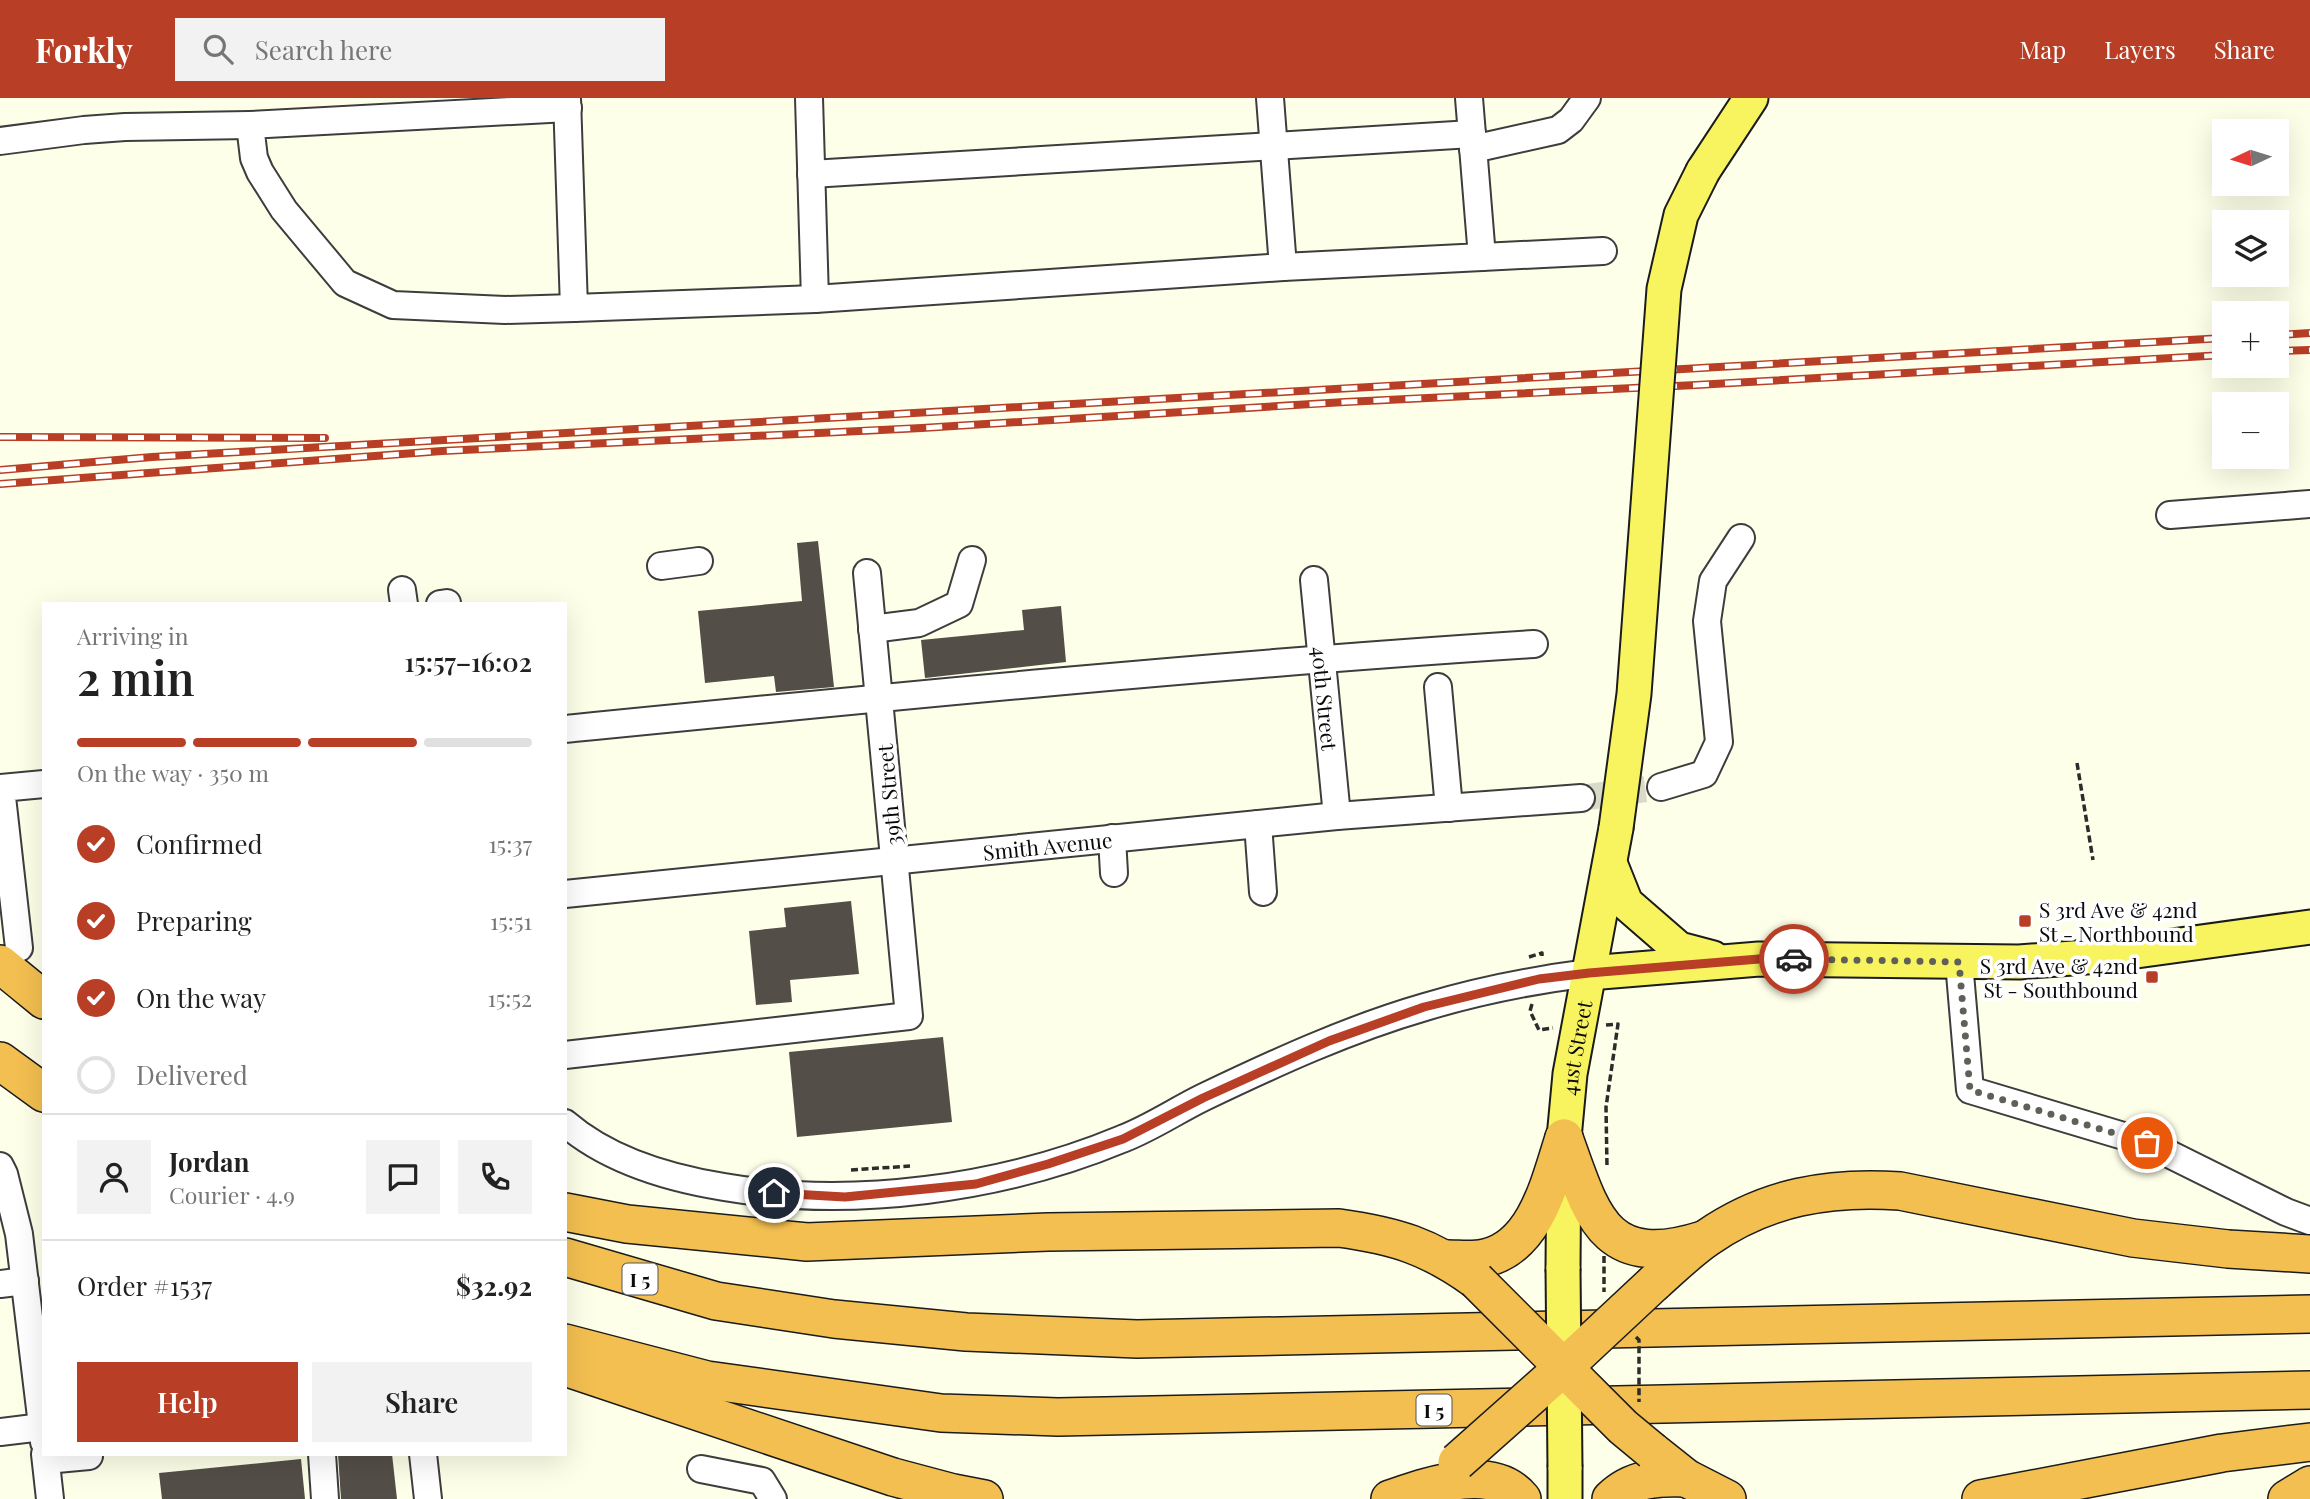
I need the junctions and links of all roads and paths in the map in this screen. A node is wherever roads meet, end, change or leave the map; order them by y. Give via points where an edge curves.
1 (809, 98) edge
2 (1270, 98) edge
3 (1469, 98) edge
4 (1587, 98) edge
5 (1751, 98) edge
6 (568, 103) edge
7 (386, 108) edge
8 (250, 125) junction
9 (0, 141) edge
10 (1473, 142) junction
11 (1275, 146) junction
12 (811, 174) junction
13 (1603, 251) dead end
14 (1482, 257) junction
15 (1283, 267) junction
16 (815, 299) junction
17 (574, 308) junction
18 (2310, 504) edge
19 (2169, 515) dead end
20 (1741, 538) dead end
21 (972, 560) dead end
22 (699, 561) dead end
23 (661, 566) dead end
24 (867, 573) dead end
25 (1314, 580) dead end
26 (872, 629) junction
27 (1534, 644) dead end
28 (1322, 658) junction
29 (1438, 687) dead end
30 (879, 698) junction
31 (567, 729) edge
32 (2077, 763) dead end
33 (42, 783) edge
34 (1661, 787) tunnel mouth
35 (1, 788) edge
36 (1581, 798) tunnel mouth
37 (1449, 808) junction
38 (1337, 816) junction
39 (1258, 824) junction
40 (1111, 838) junction
41 (894, 860) junction
42 (2093, 860) dead end
43 (1610, 863) junction
44 (1114, 873) dead end
45 (1263, 892) dead end
46 (567, 894) edge
47 (2310, 927) edge
48 (16, 952) edge
49 (1727, 961) junction
50 (1959, 962) junction
51 (1589, 973) junction
52 (36, 994) edge
53 (567, 1055) edge
54 (0, 1060) edge
55 (42, 1092) edge
56 (567, 1125) edge
57 (1564, 1138) junction
58 (911, 1166) dead end
59 (0, 1167) edge
60 (845, 1170) dead end
61 (567, 1212) edge
62 (2310, 1221) edge
63 (1705, 1240) junction
64 (33, 1251) edge
65 (2310, 1254) edge
66 (1604, 1256) dead end
67 (567, 1258) edge
68 (1447, 1259) junction
69 (12, 1282) edge
70 (2310, 1314) edge
71 (1616, 1317) junction
72 (567, 1344) edge
73 (38, 1348) edge
74 (1564, 1367) junction
75 (567, 1368) edge
76 (2310, 1390) edge
77 (42, 1417) edge
78 (1623, 1427) junction
79 (0, 1432) edge
80 (42, 1434) edge
81 (2310, 1442) edge
82 (45, 1456) edge
83 (323, 1456) edge
84 (423, 1456) edge
85 (701, 1469) dead end
86 (1686, 1478) junction
87 (1565, 1483) edge
88 (2310, 1485) edge
89 (1426, 1486) junction
90 (50, 1499) edge
91 (325, 1499) edge
92 (428, 1499) edge
93 (773, 1499) edge
94 (984, 1499) edge
95 (1390, 1499) edge
96 (1522, 1499) edge
97 (1611, 1499) edge
98 (1727, 1499) edge
99 (1981, 1499) edge
100 (2287, 1499) edge

1 - 12 street
2 - 11 street
3 - 10 street
4 - 10 street via 1558,130
5 - 43 main road, 41st Street, bridge via 1703,170 1681,215 1664,289 1634,694
6 - 7 street
6 - 17 street
7 - 8 street
8 - 9 street via 125,127
8 - 17 street via 260,172 284,211 345,283 393,305
10 - 11 street
10 - 14 street
11 - 12 street
11 - 15 street
12 - 16 street
13 - 14 street
14 - 15 street
15 - 16 street
16 - 17 street
18 - 19 street
20 - 34 street via 1713,581 1707,621 1719,742 1704,774
21 - 26 street via 959,604 919,623
22 - 23 street
24 - 26 street, 39th Street
25 - 28 street, 40th Street
26 - 30 street, 39th Street
27 - 28 street
28 - 30 street
28 - 38 street, 40th Street
29 - 37 street
30 - 31 street
30 - 41 street, 39th Street
32 - 42 path
33 - 35 street
35 - 48 street
36 - 37 street, Smith Avenue
37 - 38 street, Smith Avenue
38 - 39 street, Smith Avenue
39 - 40 street, Smith Avenue
39 - 45 street
40 - 41 street, Smith Avenue
40 - 44 street
41 - 46 street, Smith Avenue
41 - 53 street, 39th Street via 909,1016
43 - 49 main road via 1626,903 1645,920 1679,948
43 - 51 main road, 41st Street
47 - 50 main road via 2100,956
48 - 52 highway
49 - 50 main road
49 - 51 main road
50 - 62 street via 1970,1090 2147,1143
51 - 56 street via 1533,968 1329,1041 1123,1139 976,1184 845,1197 750,1192 678,1180 623,1159
51 - 57 main road, 41st Street via 1570,1074
54 - 55 highway
57 - 63 highway via 1590,1207 1616,1237 1643,1249 1664,1250
57 - 68 highway via 1548,1185 1521,1238 1483,1259
57 - 74 main road, 41st Street, bridge
58 - 60 path
59 - 64 street
61 - 68 highway via 627,1224 807,1242 1048,1232 1339,1228 1393,1238
63 - 65 highway via 1777,1203 1864,1189 1900,1191 2133,1238
63 - 71 highway, bridge
64 - 69 street
66 - 71 path, bridge via 1605,1299
67 - 70 highway, I 5 via 716,1301 834,1320 966,1332 1137,1339
68 - 74 highway, bridge via 1476,1280
69 - 73 street
71 - 74 highway, bridge
71 - 78 path, bridge via 1639,1340 1639,1412
72 - 76 highway, I 5 via 721,1382 941,1413 1058,1417
73 - 77 street
74 - 78 highway, bridge
74 - 87 main road, 41st Street, bridge
74 - 89 highway, bridge
75 - 94 highway via 893,1477
78 - 86 highway, bridge
79 - 80 street
81 - 99 highway via 2222,1453
82 - 90 street
83 - 91 street
84 - 92 street
85 - 93 street via 762,1481
86 - 97 highway via 1640,1481
86 - 98 highway
88 - 100 highway
89 - 95 highway
89 - 96 highway via 1480,1479 1497,1483

